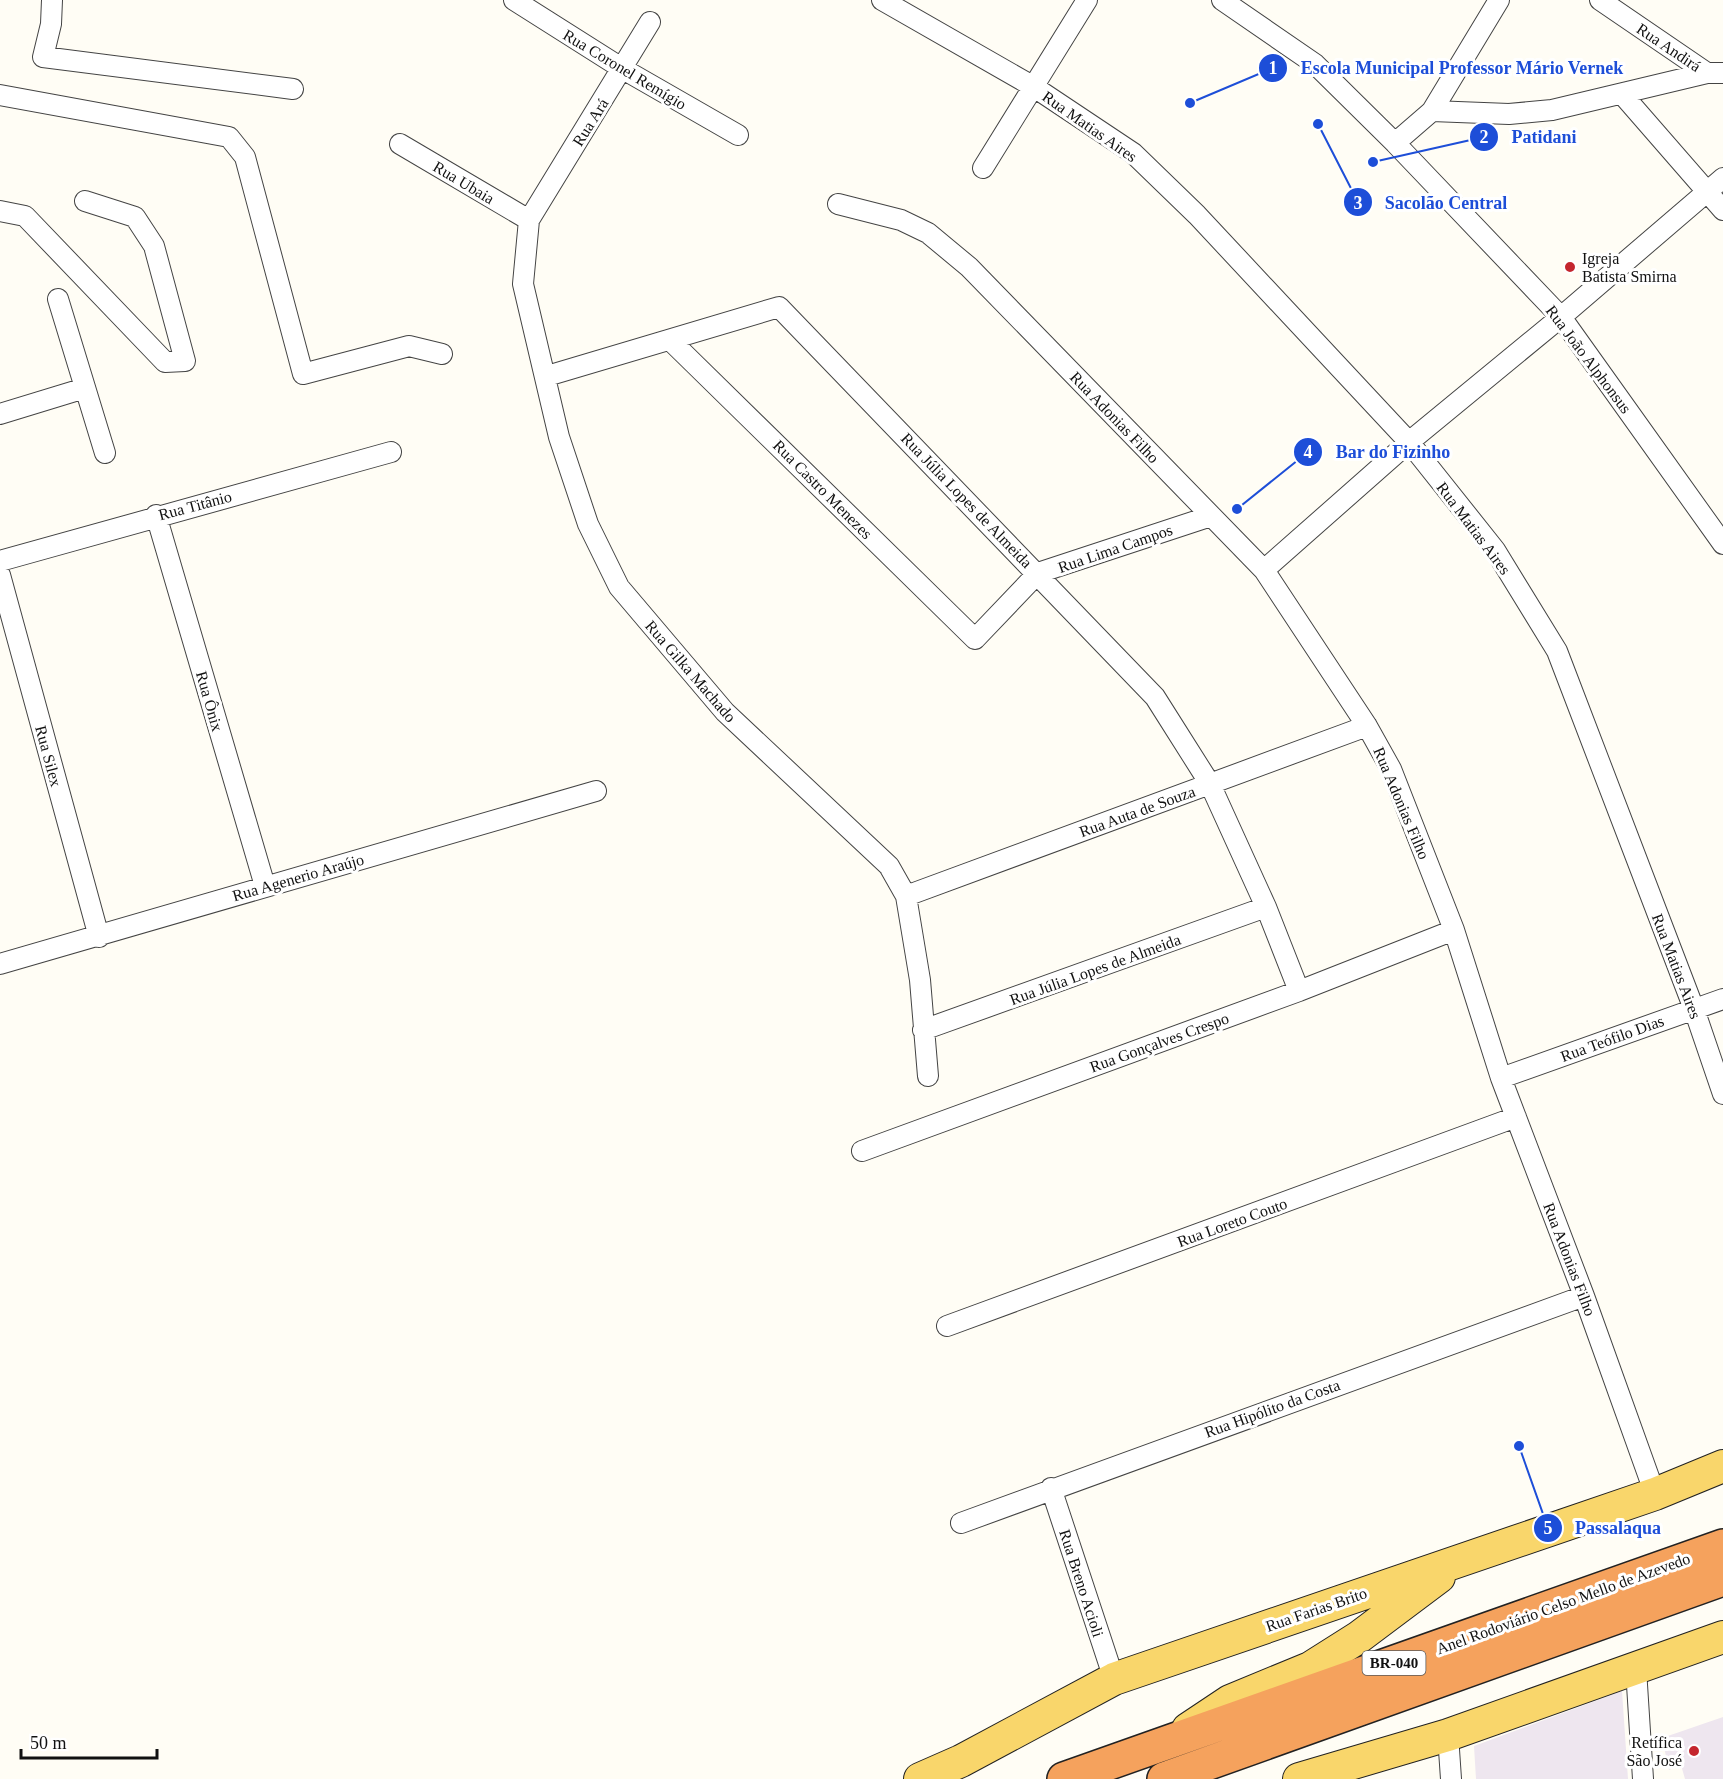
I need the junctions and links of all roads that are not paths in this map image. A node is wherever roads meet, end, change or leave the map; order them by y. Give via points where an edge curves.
1 (52, 0) edge
2 (514, 0) edge
3 (882, 0) edge
4 (1087, 0) edge
5 (1222, 0) edge
6 (1499, 0) edge
7 (1600, 0) edge
8 (650, 22) dead end
9 (622, 69) junction
10 (1715, 73) edge
11 (1034, 87) junction
12 (293, 89) dead end
13 (1622, 94) junction
14 (0, 95) edge
15 (1432, 111) junction
16 (738, 135) dead end
17 (1395, 142) junction
18 (400, 144) dead end
19 (983, 168) dead end
20 (1716, 184) edge
21 (86, 201) dead end
22 (838, 204) dead end
23 (1723, 210) edge
24 (0, 211) edge
25 (529, 220) junction
26 (58, 299) dead end
27 (1561, 317) junction
28 (670, 340) junction
29 (442, 354) dead end
30 (547, 376) junction
31 (86, 388) junction
32 (0, 414) edge
33 (1408, 442) junction
34 (391, 452) dead end
35 (105, 453) dead end
36 (156, 515) junction
37 (1211, 516) junction
38 (1723, 544) edge
39 (0, 561) edge
40 (1264, 570) junction
41 (1038, 573) junction
42 (0, 574) edge
43 (975, 639) joint
44 (1367, 726) junction
45 (1210, 784) junction
46 (596, 790) dead end
47 (265, 886) junction
48 (906, 896) junction
49 (1266, 907) junction
50 (1454, 930) junction
51 (99, 937) junction
52 (0, 964) edge
53 (1299, 991) junction
54 (1723, 999) edge
55 (1694, 1009) junction
56 (923, 1030) junction
57 (928, 1076) dead end
58 (1501, 1078) junction
59 (1723, 1094) edge
60 (1516, 1117) junction
61 (862, 1151) dead end
62 (1584, 1296) junction
63 (947, 1326) dead end
64 (1723, 1466) edge
65 (1051, 1488) junction
66 (1654, 1494) junction
67 (961, 1523) dead end
68 (1723, 1546) edge
69 (1476, 1554) junction
70 (1723, 1579) edge
71 (1723, 1637) edge
72 (1636, 1669) junction
73 (1114, 1678) junction
74 (1448, 1735) junction
75 (1169, 1742) junction
76 (920, 1779) edge
77 (1064, 1779) edge
78 (1164, 1779) edge
79 (1299, 1779) edge
80 (1451, 1779) edge
81 (1643, 1779) edge

1 - 12 street via 43,57
2 - 9 street, Rua Coronel Remígio
3 - 11 street, Rua Matias Aires
4 - 11 street
5 - 17 street, Rua João Alphonsus via 1315,64
6 - 15 street
7 - 10 street, Rua Andirá
8 - 9 street, Rua Ará
9 - 16 street, Rua Coronel Remígio
9 - 25 street, Rua Ará
10 - 13 street
11 - 19 street
11 - 33 street, Rua Matias Aires via 1133,153 1197,215
13 - 15 street via 1552,110 1509,114
13 - 20 street
14 - 29 street via 229,137 245,157 303,374 410,346
15 - 17 street
17 - 27 street, Rua João Alphonsus
18 - 25 street, Rua Ubaia
20 - 23 street
20 - 27 street
21 - 24 street via 135,217 154,246 185,361 165,362 25,216
22 - 37 street, Rua Adonias Filho via 902,220 928,233 969,267
25 - 30 street, Rua Gilka Machado via 523,284
26 - 31 street
27 - 33 street
27 - 38 street, Rua João Alphonsus
28 - 30 street, Rua Júlia Lopes de Almeida
28 - 41 street, Rua Júlia Lopes de Almeida via 779,307
28 - 43 street, Rua Castro Menezes
30 - 48 street, Rua Gilka Machado via 559,437 585,513 618,587 725,712 889,866
31 - 32 street
31 - 35 street
33 - 40 street
33 - 55 street, Rua Matias Aires via 1495,550 1557,651
34 - 36 street, Rua Titânio
36 - 39 street, Rua Titânio
36 - 47 street, Rua Ônix
37 - 40 street, Rua Adonias Filho
37 - 41 street, Rua Lima Campos
40 - 44 street, Rua Adonias Filho
41 - 43 street, Rua Lima Campos
41 - 45 street, Rua Júlia Lopes de Almeida via 1155,697
42 - 51 street, Rua Silex
44 - 45 street, Rua Auta de Souza
44 - 50 street, Rua Adonias Filho via 1391,770
45 - 48 street, Rua Auta de Souza
45 - 49 street, Rua Júlia Lopes de Almeida
46 - 47 street, Rua Agenerio Araújo
47 - 51 street, Rua Agenerio Araújo
48 - 56 street, Rua Gilka Machado via 920,980
49 - 53 street, Rua Júlia Lopes de Almeida
49 - 56 street, Rua Júlia Lopes de Almeida
50 - 53 street, Rua Gonçalves Crespo
50 - 58 street, Rua Adonias Filho
51 - 52 street, Rua Agenerio Araújo
53 - 61 street, Rua Gonçalves Crespo
54 - 55 street, Rua Teófilo Dias
55 - 58 street, Rua Teófilo Dias
55 - 59 street, Rua Matias Aires
56 - 57 street, Rua Gilka Machado
58 - 60 street, Rua Adonias Filho
60 - 62 street, Rua Adonias Filho
60 - 63 street, Rua Loreto Couto
62 - 65 street, Rua Hipólito da Costa
62 - 66 street, Rua Adonias Filho
64 - 66 main road, Rua Farias Brito
65 - 67 street, Rua Hipólito da Costa
65 - 73 street, Rua Breno Acioli
66 - 69 main road, Rua Farias Brito
68 - 75 highway, Anel Rodoviário Celso Mello de Azevedo / BR-040
69 - 73 main road, Rua Farias Brito
69 - 75 main road via 1310,1668 1230,1701
70 - 78 highway, Anel Rodoviário Celso Mello de Azevedo / BR-040
71 - 72 main road
72 - 74 main road
72 - 81 street
73 - 76 main road, Rua Farias Brito
74 - 79 main road
74 - 80 street
75 - 77 highway, Anel Rodoviário Celso Mello de Azevedo / BR-040

